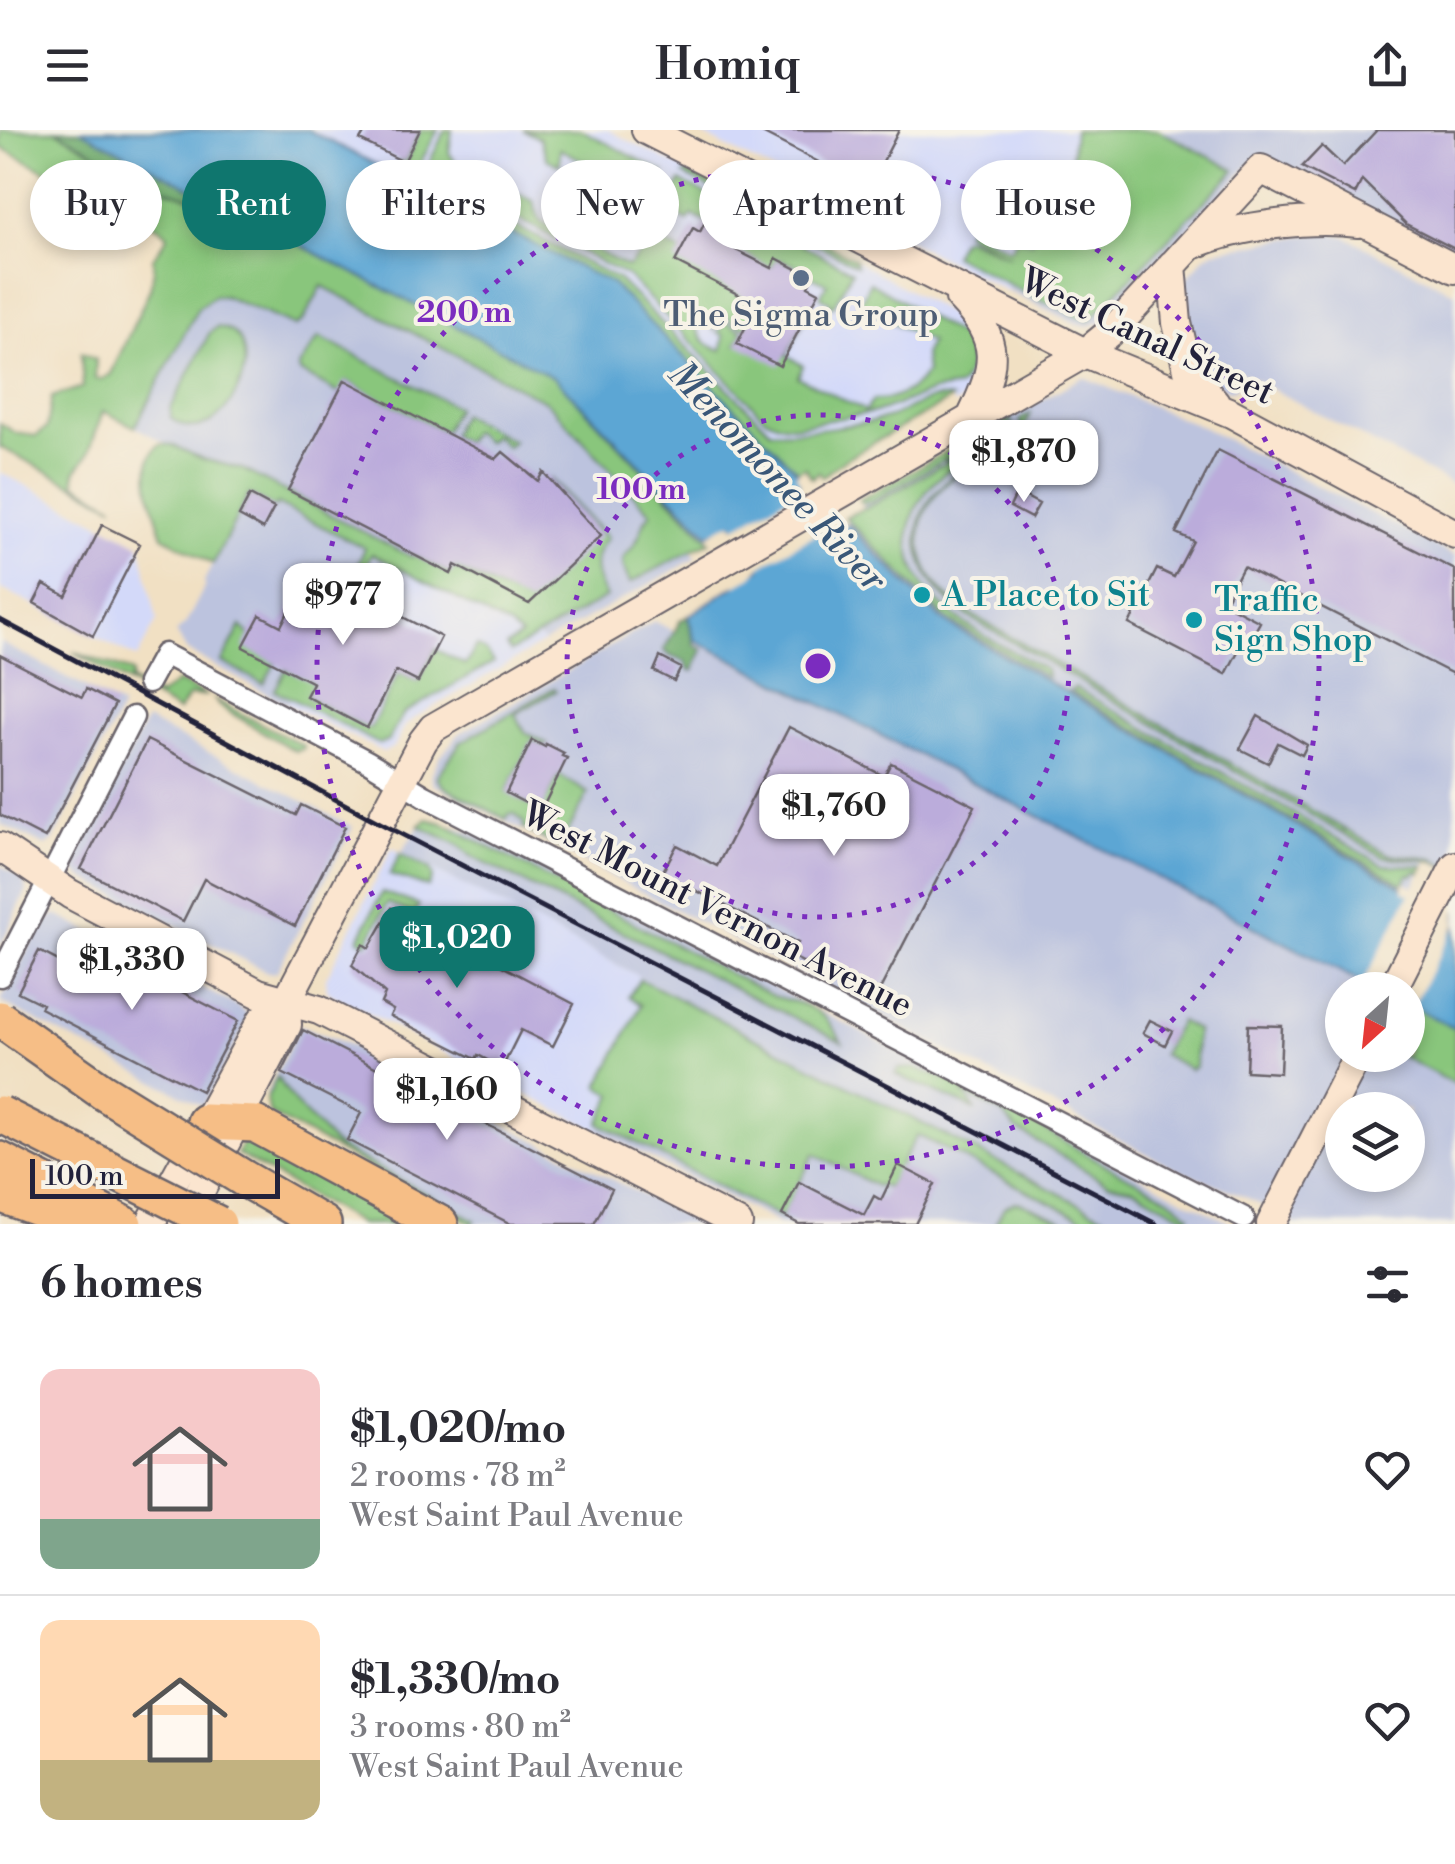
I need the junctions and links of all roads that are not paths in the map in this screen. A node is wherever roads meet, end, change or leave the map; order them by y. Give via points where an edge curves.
1 (646, 130) edge
2 (1320, 212) junction
3 (1180, 256) junction
4 (1455, 269) edge
5 (948, 286) junction
6 (1085, 353) junction
7 (1218, 408) junction
8 (972, 416) junction
9 (1455, 534) edge
10 (148, 683) dead end
11 (133, 717) dead end
12 (402, 782) junction
13 (0, 848) edge
14 (1455, 866) edge
15 (49, 880) junction
16 (1401, 972) edge
17 (0, 976) edge
18 (286, 1002) junction
19 (0, 1019) edge
20 (1348, 1072) edge
21 (0, 1088) edge
22 (0, 1114) edge
23 (220, 1123) junction
24 (0, 1160) edge
25 (0, 1194) edge
26 (170, 1217) edge
27 (1258, 1221) edge
28 (80, 1224) edge
29 (124, 1224) edge
30 (218, 1224) edge
31 (323, 1224) edge
32 (440, 1224) edge
33 (738, 1224) edge

1 - 5 street, West Canal Street
2 - 3 street via 1217,234
2 - 3 street via 1260,169
2 - 4 street via 1368,224
3 - 6 street
3 - 7 street via 1174,308 1188,370
5 - 6 street, West Canal Street
5 - 8 street via 990,343 990,373
6 - 7 street, West Canal Street
6 - 8 street
7 - 9 street, West Canal Street
8 - 12 street via 433,728
10 - 12 street, West Mount Vernon Avenue via 164,654
11 - 15 street
12 - 18 street
12 - 27 street, West Mount Vernon Avenue
13 - 15 street
14 - 16 street
15 - 17 street
15 - 18 street
18 - 23 street via 288,1025
18 - 33 street via 319,1010
19 - 31 highway, bridge via 102,1092
20 - 27 street
21 - 26 highway, bridge
22 - 26 highway, bridge
23 - 26 street
23 - 32 highway via 256,1124
24 - 29 highway
25 - 28 highway
26 - 30 highway, bridge

